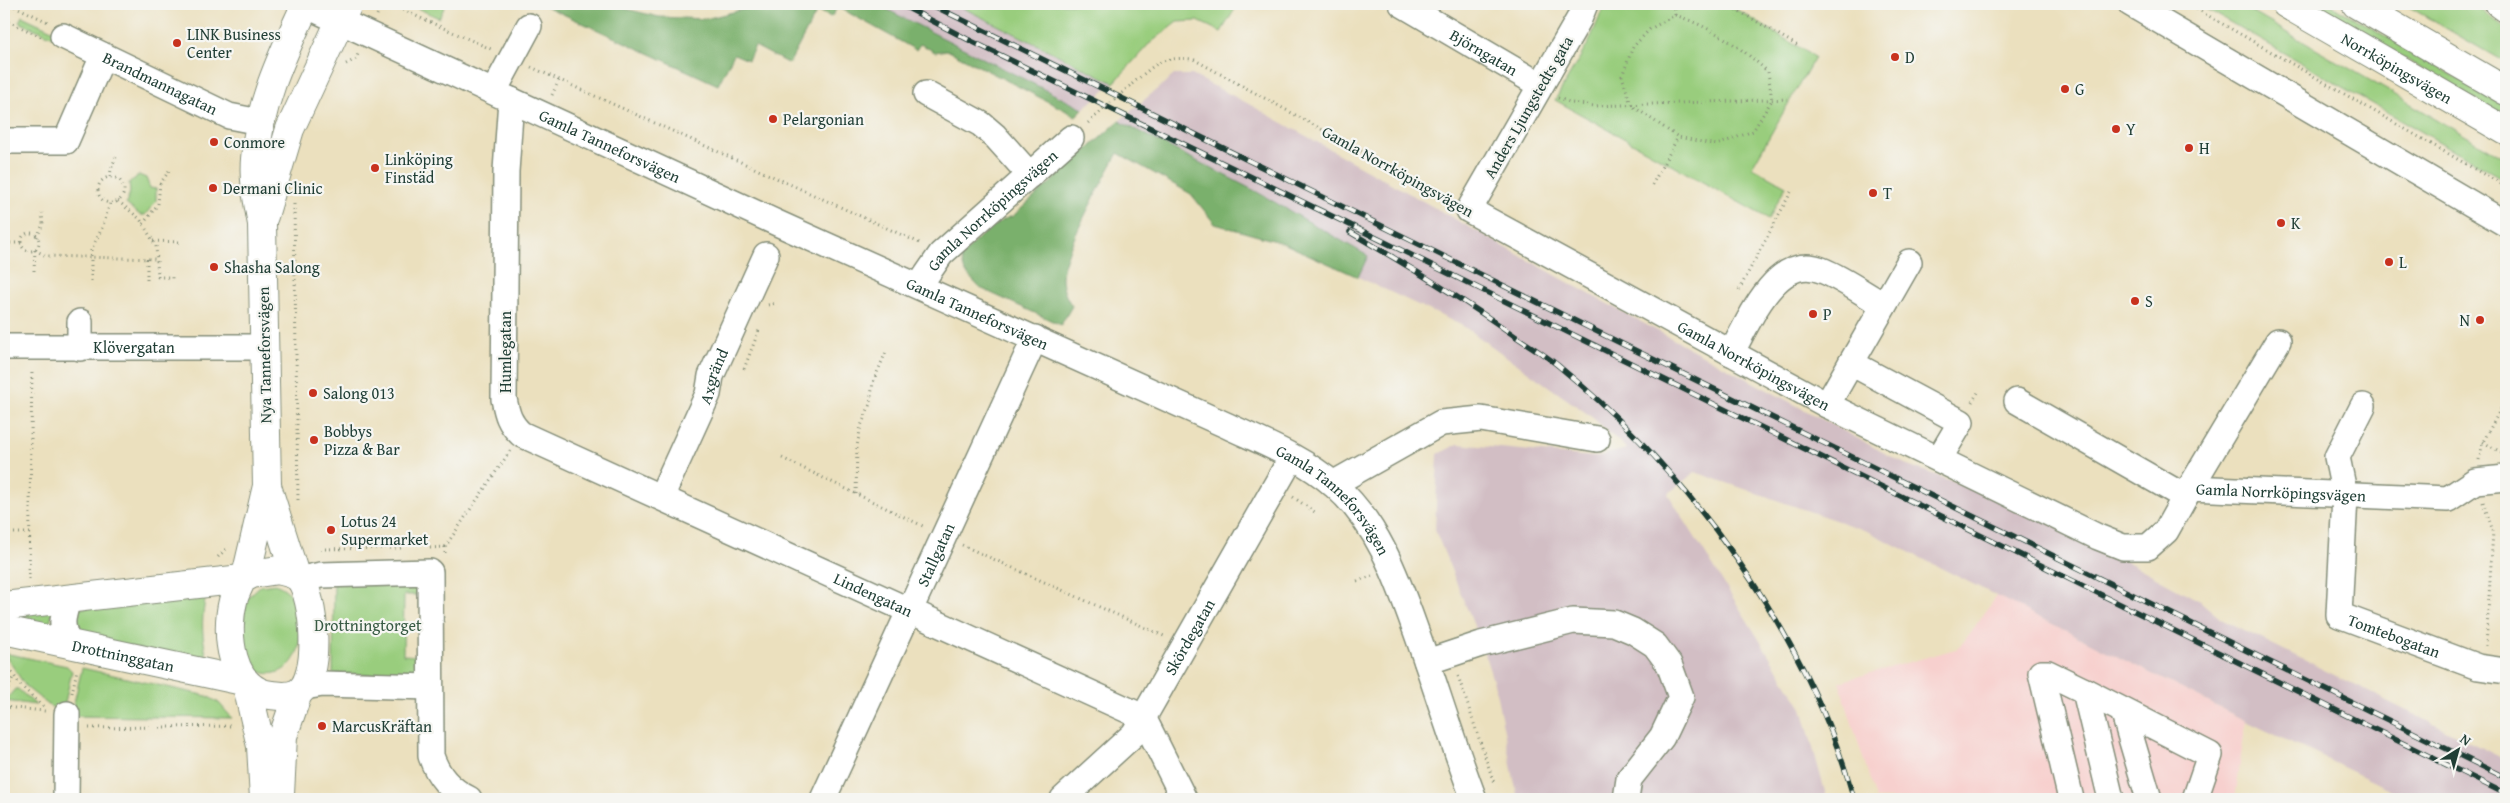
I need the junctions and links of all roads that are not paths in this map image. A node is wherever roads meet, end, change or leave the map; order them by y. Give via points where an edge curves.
1 (305, 4) edge
2 (1402, 4) edge
3 (1586, 4) edge
4 (2131, 4) edge
5 (2286, 4) edge
6 (2356, 4) edge
7 (344, 13) edge
8 (529, 26) dead end
9 (63, 36) road end
10 (103, 56) junction
11 (1539, 87) junction
12 (2506, 91) edge
13 (926, 94) dead end
14 (502, 96) junction
15 (260, 122) junction
16 (1080, 131) road end
17 (2506, 131) edge
18 (4, 141) edge
19 (1030, 175) junction
20 (1468, 210) joint
21 (262, 224) junction
22 (2506, 224) edge
23 (766, 255) dead end
24 (1909, 262) dead end
25 (919, 286) junction
26 (1884, 305) junction
27 (80, 322) dead end
28 (1034, 338) junction
29 (2278, 341) dead end
30 (263, 347) junction
31 (18, 348) edge
32 (80, 348) junction
33 (1731, 353) junction
34 (1850, 363) junction
35 (2017, 401) dead end
36 (1827, 405) junction
37 (2363, 406) dead end
38 (521, 434) joint
39 (1597, 439) dead end
40 (1292, 457) junction
41 (1939, 459) junction
42 (2506, 478) edge
43 (1333, 484) junction
44 (267, 486) junction
45 (2188, 493) junction
46 (2345, 496) junction
47 (661, 497) junction
48 (298, 577) junction
49 (244, 578) junction
50 (68, 600) junction
51 (4, 606) edge
52 (910, 612) junction
53 (4, 630) edge
54 (74, 653) junction
55 (1438, 658) junction
56 (2496, 670) edge
57 (245, 684) junction
58 (430, 687) junction
59 (301, 690) junction
60 (2085, 691) junction
61 (2123, 711) junction
62 (1143, 717) junction
63 (66, 721) road end
64 (1484, 794) edge
65 (453, 795) edge
66 (66, 799) edge
67 (264, 799) edge
68 (280, 799) edge
69 (823, 799) edge
70 (1063, 799) edge
71 (1184, 799) edge
72 (1626, 799) edge
73 (2071, 799) edge
74 (2111, 799) edge
75 (2149, 799) edge
76 (2195, 799) edge

1 - 7 street, Gamla Tanneforsvägen
1 - 15 main road, Nya Tanneforsvägen via 278,66
2 - 11 street, Björngatan
3 - 11 street, Anders Ljungstedts gata
4 - 22 street via 2386,161
5 - 17 main road, Norrköpingsvägen
6 - 12 main road
7 - 14 street, Gamla Tanneforsvägen
7 - 21 main road, Nya Tanneforsvägen via 290,130
8 - 14 street via 512,58
9 - 10 street, Brandmannagatan
10 - 15 street, Brandmannagatan via 182,84 228,116
10 - 18 street via 66,141
11 - 20 street, Anders Ljungstedts gata
13 - 19 street via 981,124
14 - 25 street, Gamla Tanneforsvägen
14 - 38 street, Humlegatan via 506,171 504,399 512,426
15 - 21 main road, Nya Tanneforsvägen via 255,189
16 - 19 street, Gamla Norrköpingsvägen
19 - 25 street, Gamla Norrköpingsvägen via 941,254
20 - 33 street, Gamla Norrköpingsvägen
21 - 30 main road, Nya Tanneforsvägen
23 - 47 street, Axgränd
24 - 26 street
25 - 28 street, Gamla Tanneforsvägen
26 - 33 street via 1823,270 1802,267 1782,275 1766,293
26 - 34 street
27 - 32 street
28 - 40 street, Gamla Tanneforsvägen
28 - 52 street, Stallgatan
29 - 45 street
30 - 32 street, Klövergatan
30 - 44 main road, Nya Tanneforsvägen
31 - 32 street, Klövergatan
33 - 36 street, Gamla Norrköpingsvägen
34 - 36 street
34 - 41 street via 1960,422
35 - 45 street
36 - 41 street, Gamla Norrköpingsvägen
37 - 46 street via 2337,457
38 - 47 street, Lindengatan
39 - 43 street via 1481,419 1440,423
40 - 43 street, Gamla Tanneforsvägen
40 - 62 street, Skördegatan
41 - 45 street, Gamla Norrköpingsvägen via 2123,547 2148,547 2166,531
42 - 46 street, Gamla Norrköpingsvägen via 2475,481 2448,499
43 - 55 street, Gamla Tanneforsvägen via 1367,522
44 - 48 main road, Nya Tanneforsvägen
44 - 49 main road, Nya Tanneforsvägen
45 - 46 street, Gamla Norrköpingsvägen
46 - 56 street, Tomtebogatan via 2339,616
47 - 52 street, Lindengatan
48 - 49 main road via 278,570
48 - 58 street via 428,560
48 - 59 main road via 307,594 313,618 314,651 309,676
49 - 50 main road
49 - 57 main road via 233,601 231,619 232,650
50 - 51 main road
50 - 54 street via 62,630
52 - 62 street, Lindengatan
52 - 69 street, Stallgatan
53 - 54 main road, Drottninggatan
54 - 57 main road, Drottninggatan
55 - 64 street, Gamla Tanneforsvägen via 1451,738
55 - 72 street via 1573,621 1614,623 1655,645 1668,664 1681,698 1662,737 1629,779
57 - 59 main road via 265,694 280,696
57 - 67 main road via 261,746
58 - 59 street via 323,684
58 - 65 street via 431,756 438,774
59 - 68 main road via 283,736
60 - 61 street
60 - 73 street via 2042,673
60 - 74 street
61 - 75 street
61 - 76 street via 2210,755
62 - 70 street, Skördegatan via 1134,734
62 - 71 street
63 - 66 street

